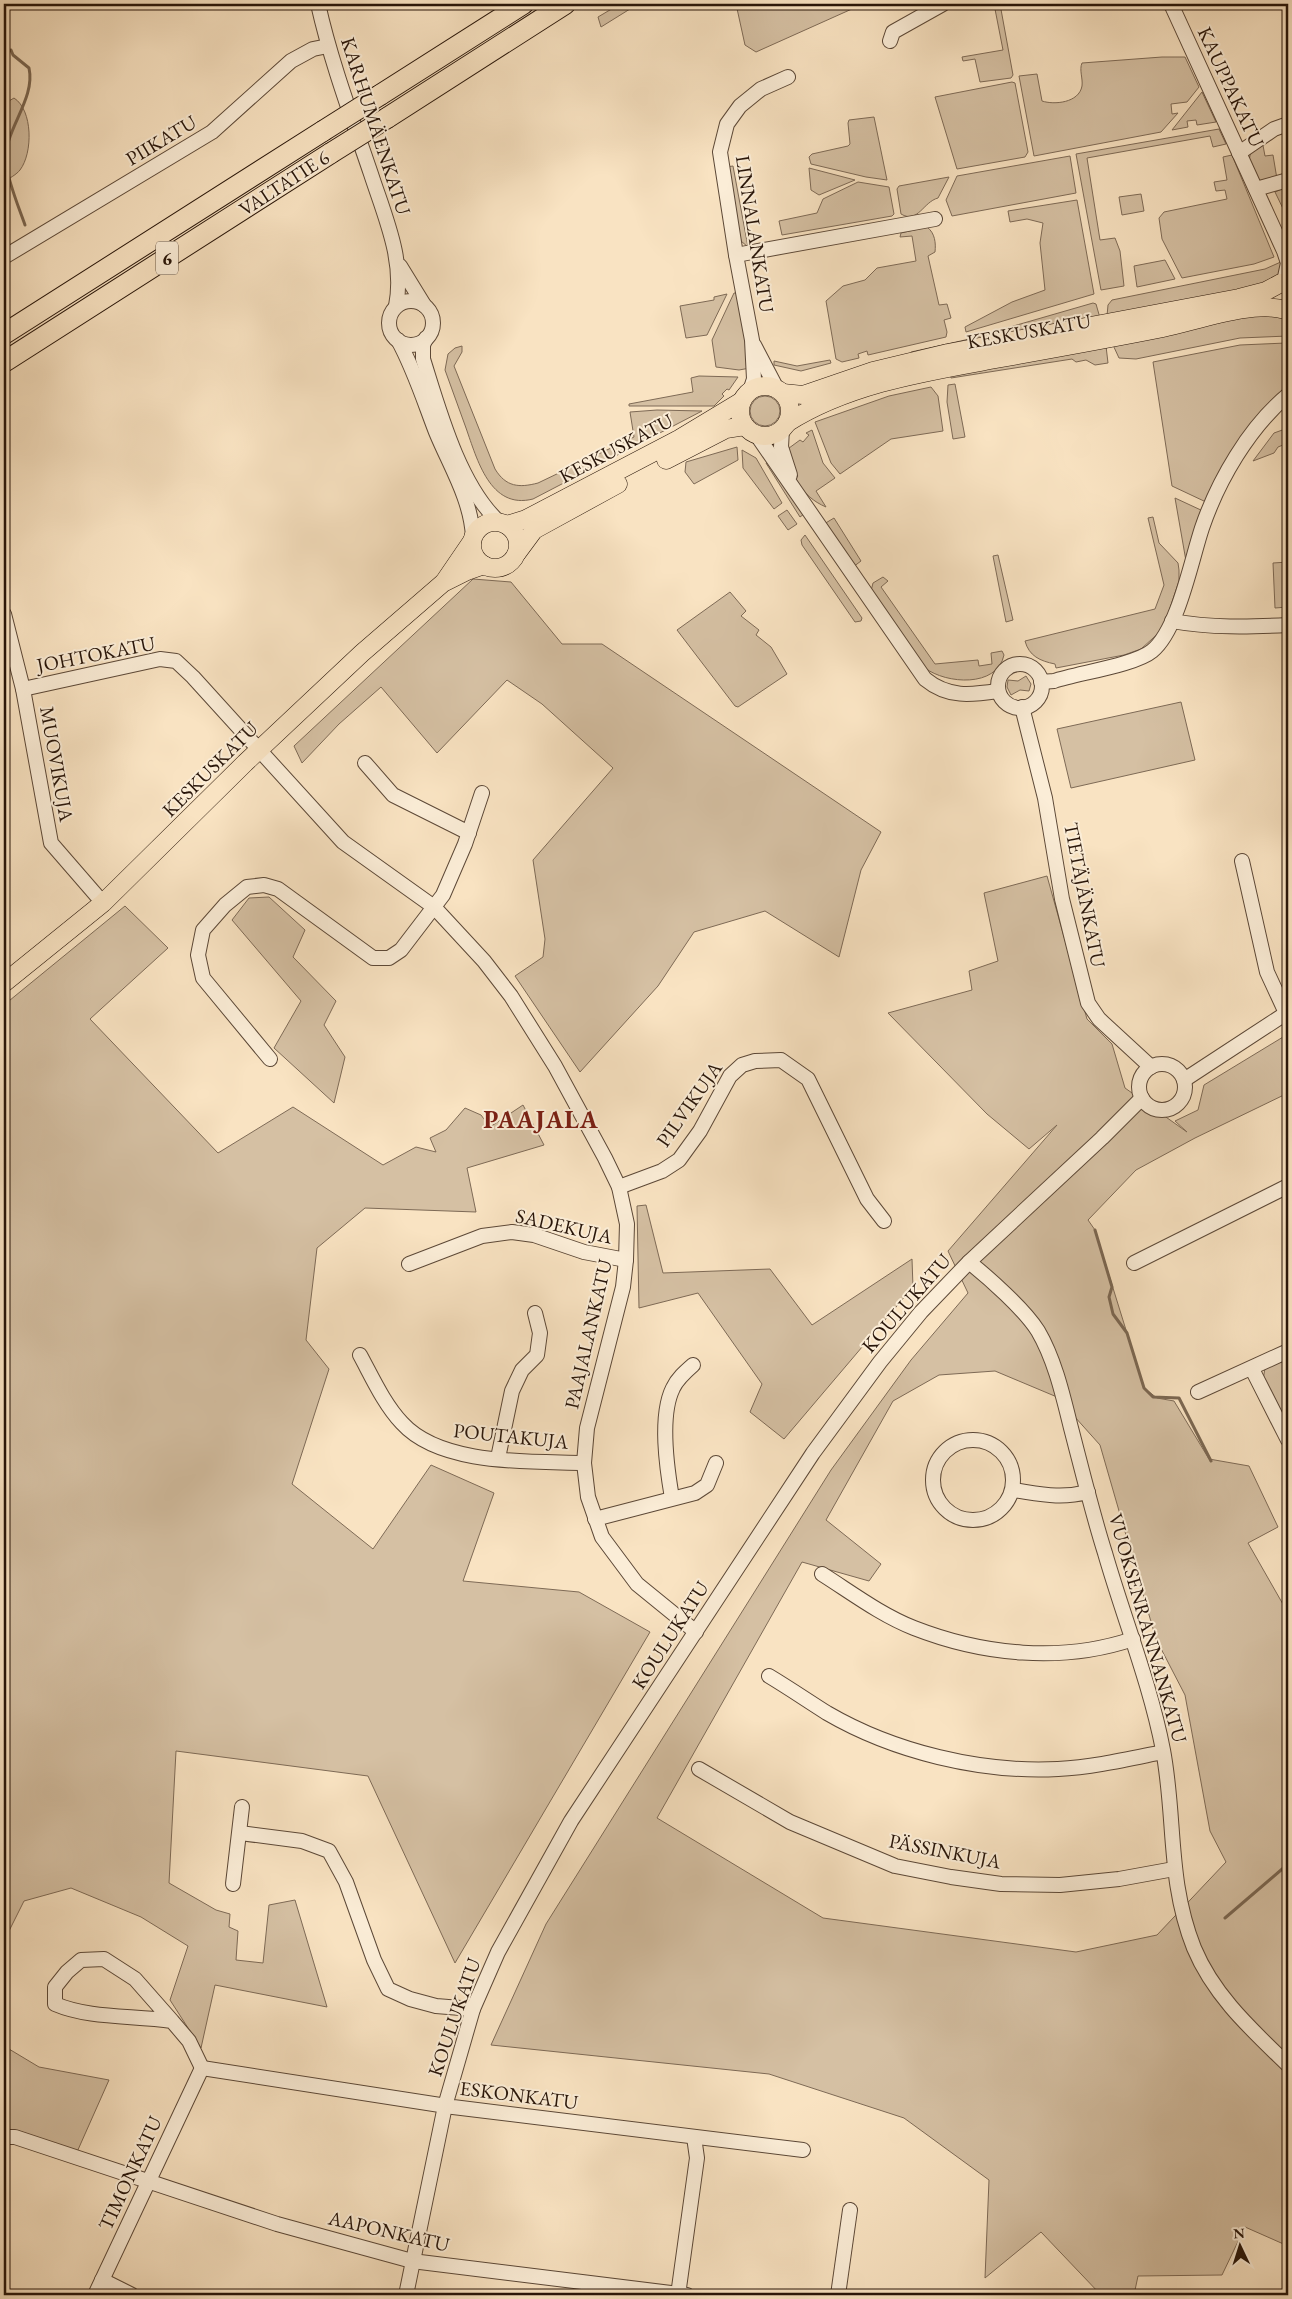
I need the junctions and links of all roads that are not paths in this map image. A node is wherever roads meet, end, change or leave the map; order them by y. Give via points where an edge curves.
1 (318, 4) edge
2 (524, 4) edge
3 (944, 4) edge
4 (1171, 4) edge
5 (561, 7) edge
6 (890, 42) dead end
7 (328, 46) junction
8 (788, 77) dead end
9 (1288, 124) edge
10 (1239, 152) junction
11 (1288, 180) edge
12 (1256, 189) junction
13 (1268, 214) junction
14 (935, 219) dead end
15 (1288, 240) edge
16 (736, 255) junction
17 (4, 257) edge
18 (398, 260) junction
19 (1285, 278) edge
20 (424, 305) junction
21 (396, 306) junction
22 (1287, 312) edge
23 (4, 334) edge
24 (426, 338) junction
25 (398, 340) junction
26 (752, 340) junction
27 (4, 362) edge
28 (780, 391) junction
29 (1288, 395) edge
30 (746, 396) junction
31 (785, 426) junction
32 (750, 430) junction
33 (794, 488) junction
34 (503, 523) junction
35 (472, 539) junction
36 (517, 553) junction
37 (484, 565) junction
38 (443, 583) junction
39 (4, 614) edge
40 (1172, 621) junction
41 (1288, 625) edge
42 (1041, 682) junction
43 (23, 689) junction
44 (998, 691) junction
45 (1022, 707) junction
46 (259, 750) junction
47 (365, 763) dead end
48 (482, 793) dead end
49 (469, 833) junction
50 (1242, 861) dead end
51 (104, 903) junction
52 (434, 907) junction
53 (4, 983) edge
54 (1287, 1012) edge
55 (270, 1059) dead end
56 (1151, 1067) junction
57 (1184, 1080) junction
58 (1142, 1098) junction
59 (1288, 1186) edge
60 (619, 1187) junction
61 (884, 1221) dead end
62 (626, 1260) junction
63 (969, 1262) junction
64 (1134, 1263) dead end
65 (409, 1264) dead end
66 (535, 1313) dead end
67 (1288, 1351) edge
68 (360, 1355) dead end
69 (693, 1365) dead end
70 (1252, 1369) junction
71 (1198, 1392) dead end
72 (1288, 1440) edge
73 (498, 1458) junction
74 (584, 1463) junction
75 (716, 1463) dead end
76 (1013, 1490) junction
77 (1088, 1492) junction
78 (672, 1498) junction
79 (595, 1519) junction
80 (822, 1574) dead end
81 (696, 1632) junction
82 (1133, 1639) junction
83 (769, 1676) dead end
84 (1163, 1752) junction
85 (699, 1769) dead end
86 (242, 1807) dead end
87 (240, 1833) junction
88 (1174, 1869) junction
89 (233, 1884) dead end
90 (473, 2009) junction
91 (172, 2021) junction
92 (1288, 2065) edge
93 (202, 2068) junction
94 (445, 2106) junction
95 (4, 2137) edge
96 (694, 2137) junction
97 (803, 2150) dead end
98 (148, 2182) junction
99 (850, 2210) dead end
100 (412, 2261) junction
101 (102, 2280) junction
102 (95, 2295) edge
103 (132, 2295) edge
104 (406, 2295) edge
105 (681, 2295) edge
106 (838, 2295) edge

1 - 7 street, KARHUMÄENKATU
2 - 23 highway, VALTATIE 6 / 6, bridge
3 - 6 street via 893,32
4 - 10 street, KAUPPAKATU
5 - 27 highway, VALTATIE 6 / 6, bridge
7 - 17 street, PIIKATU via 313,49 291,62 212,132
7 - 18 street, KARHUMÄENKATU
8 - 16 street, LINNALANKATU via 761,89 740,106 728,124 723,140 721,162
9 - 10 street via 1274,129
10 - 12 street, KAUPPAKATU
11 - 12 street
12 - 13 street, KAUPPAKATU
13 - 15 street, KAUPPAKATU
13 - 19 street, KAUPPAKATU via 1288,263
14 - 16 street
16 - 26 street, LINNALANKATU
18 - 20 street, KARHUMÄENKATU
18 - 21 street, KARHUMÄENKATU via 400,286
19 - 22 main road via 1279,297
19 - 28 main road, KESKUSKATU via 1266,291 1239,298 948,353 873,371 803,395
20 - 21 street via 407,301
20 - 24 street via 432,318 432,327
21 - 25 street via 391,313 389,327
22 - 31 main road, KESKUSKATU via 1263,306 938,370 848,394 808,410
24 - 25 street via 412,344
24 - 34 street via 423,359 453,444 475,494 483,506
25 - 35 street via 410,362 470,512
26 - 28 street, LINNALANKATU
26 - 30 street, LINNALANKATU via 754,379
28 - 30 main road via 764,386
28 - 31 main road via 790,409
29 - 40 street via 1238,453 1219,488
30 - 32 main road via 740,411
30 - 34 main road, KESKUSKATU via 679,439 526,519
31 - 32 main road via 768,435
31 - 33 street via 781,447
32 - 33 street
32 - 36 main road, KESKUSKATU via 726,429 625,480 534,530
33 - 44 street via 925,679 933,686 957,695
34 - 35 main road via 483,524
34 - 36 main road via 517,537
35 - 37 main road via 474,555
35 - 38 main road, KESKUSKATU
36 - 37 main road via 507,565 491,568
37 - 38 main road, KESKUSKATU
38 - 46 main road, KESKUSKATU via 362,652
39 - 43 street, MUOVIKUJA
40 - 41 street via 1224,626
40 - 42 street via 1162,641 1139,659
42 - 44 street via 1032,667 1015,664 1001,674
42 - 45 street via 1038,698
43 - 46 street, JOHTOKATU via 160,659 176,661
43 - 51 street, MUOVIKUJA via 51,843
44 - 45 street via 1008,704
45 - 56 street, TIETÄJÄNKATU via 1044,792 1062,898 1088,1003 1099,1019
46 - 51 main road, KESKUSKATU
46 - 52 street, PAAJALANKATU via 343,842
47 - 49 street via 393,795
48 - 49 street
49 - 52 street
50 - 54 street via 1267,972 1275,994
51 - 53 main road, KESKUSKATU
52 - 55 street via 402,950 389,958 373,958 278,889 264,885 247,887 225,905 203,930 198,955 203,978
52 - 60 street, PAAJALANKATU via 511,996 555,1066
54 - 57 street
56 - 57 street via 1170,1066
56 - 58 street via 1139,1084
57 - 58 street via 1184,1095 1167,1110 1152,1108
58 - 63 street, KOULUKATU
59 - 64 street
60 - 61 street, PILVIKUJA via 662,1171 678,1160 700,1131 730,1076 742,1065 781,1060 808,1079 867,1199
60 - 62 street, PAAJALANKATU via 627,1224
62 - 65 street, SADEKUJA via 512,1232 482,1236
62 - 74 street, PAAJALANKATU via 623,1287 588,1428
63 - 77 street, VUOKSENRANNANKATU via 996,1285 1037,1330 1064,1400
63 - 81 street, KOULUKATU via 921,1312 813,1452
66 - 73 street via 540,1333 537,1355 522,1370 512,1392
67 - 70 street
68 - 73 street, POUTAKUJA via 401,1422 416,1437 454,1453
69 - 78 street via 672,1389 665,1422 666,1462
70 - 71 street
70 - 72 street
73 - 74 street, POUTAKUJA
74 - 79 street, PAAJALANKATU via 588,1497
75 - 78 street via 706,1485 695,1493
76 - 76 street via 1009,1461 989,1443 962,1441 945,1451 934,1468 932,1482 935,1495 943,1507 966,1520 982,1519 996,1513
76 - 77 street via 1056,1497
77 - 82 street, VUOKSENRANNANKATU
78 - 79 street
79 - 81 street, PAAJALANKATU via 602,1536 637,1584
80 - 82 street via 884,1614 913,1628 990,1650 1072,1653
81 - 90 street, KOULUKATU via 571,1821 498,1952
82 - 84 street, VUOKSENRANNANKATU
83 - 84 street via 828,1714 892,1743 954,1761 1059,1769
84 - 88 street, VUOKSENRANNANKATU
85 - 88 street, PÄSSINKUJA via 790,1822 895,1866 1001,1884 1060,1885
86 - 87 street
87 - 89 street
87 - 90 street via 302,1841 329,1851 346,1882 388,1989 436,2006
88 - 92 street, VUOKSENRANNANKATU via 1183,1915 1195,1950 1210,1979 1240,2019
90 - 94 street, KOULUKATU
91 - 91 street via 73,2012 55,2004 55,1987 81,1960 104,1959 135,1980
91 - 93 street via 189,2041
93 - 94 street, ESKONKATU
93 - 98 street, TIMONKATU
94 - 96 street, ESKONKATU
94 - 100 street, KOULUKATU
95 - 98 street, AAPONKATU via 14,2136
96 - 97 street, ESKONKATU
96 - 105 street via 697,2158
98 - 100 street, AAPONKATU via 277,2224
98 - 101 street, TIMONKATU
99 - 106 street
100 - 104 street, KOULUKATU
100 - 105 street, AAPONKATU
101 - 102 street, TIMONKATU
101 - 103 street

